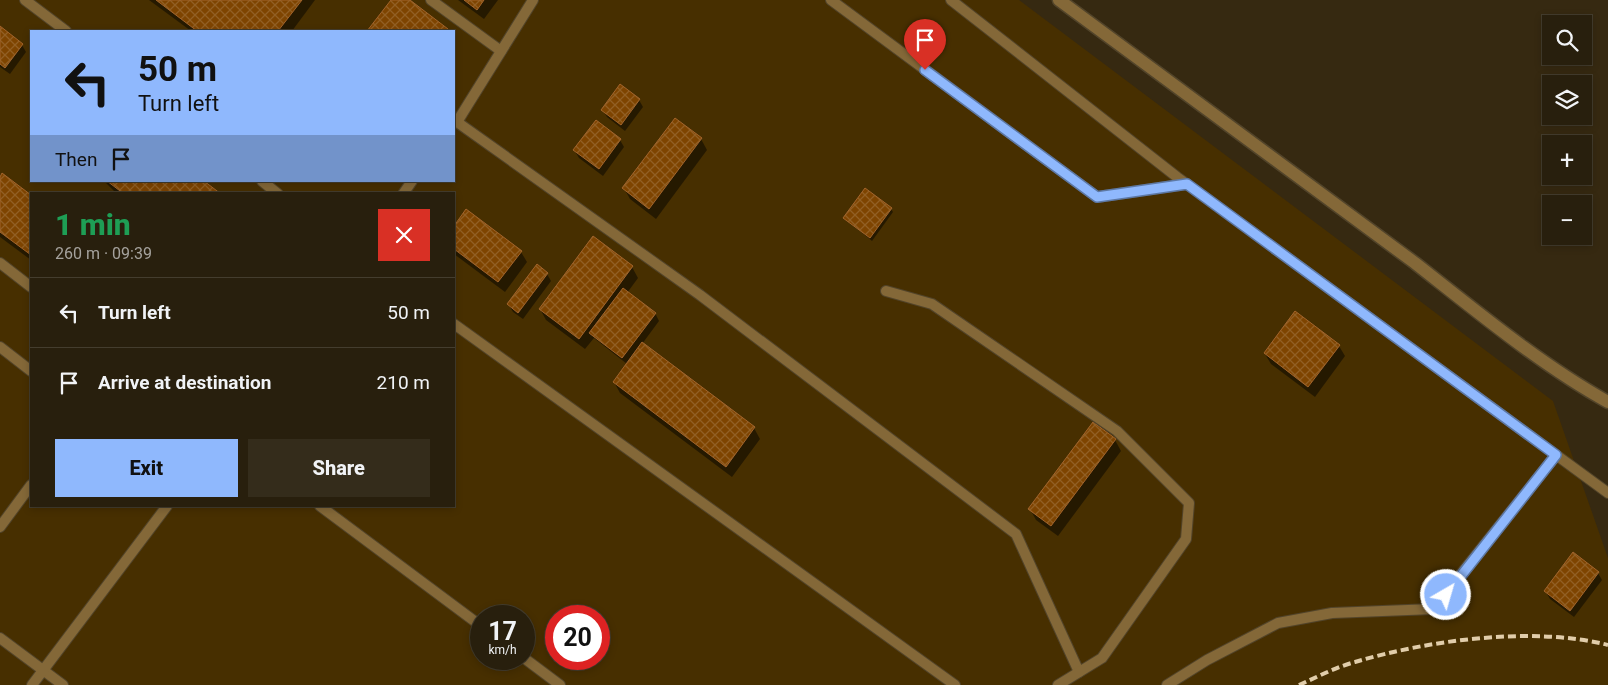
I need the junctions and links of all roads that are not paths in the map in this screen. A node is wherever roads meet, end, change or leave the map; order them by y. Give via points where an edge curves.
1 (26, 0) edge
2 (431, 0) edge
3 (533, 0) edge
4 (831, 0) edge
5 (951, 0) edge
6 (1059, 0) edge
7 (65, 30) edge
8 (501, 51) junction
9 (455, 124) edge
10 (263, 182) edge
11 (1187, 184) junction
12 (276, 192) edge
13 (0, 263) edge
14 (30, 286) edge
15 (886, 291) dead end
16 (455, 325) edge
17 (0, 347) edge
18 (30, 370) edge
19 (1608, 402) edge
20 (1556, 455) junction
21 (30, 486) edge
22 (1608, 493) edge
23 (166, 507) edge
24 (321, 507) edge
25 (0, 527) edge
26 (470, 618) edge
27 (0, 638) edge
28 (535, 666) edge
29 (44, 670) junction
30 (1079, 672) junction
31 (32, 685) edge
32 (63, 685) edge
33 (560, 685) edge
34 (955, 685) edge
35 (1058, 685) edge
36 (1166, 685) edge

1 - 7 lane
2 - 8 lane
3 - 8 lane
4 - 11 lane via 1097,197
5 - 11 lane
6 - 19 street via 1472,308 1584,389
8 - 9 lane
9 - 30 lane via 700,295 1016,534
10 - 12 lane
11 - 20 lane
13 - 14 lane
15 - 30 lane via 932,304 1118,430 1189,503 1186,539 1102,658
16 - 34 lane
17 - 18 lane
20 - 22 lane
20 - 36 lane via 1433,609 1332,613 1278,623
21 - 25 lane
23 - 29 lane
24 - 26 lane
27 - 29 lane
28 - 33 lane
29 - 31 lane
29 - 32 lane
30 - 35 lane

